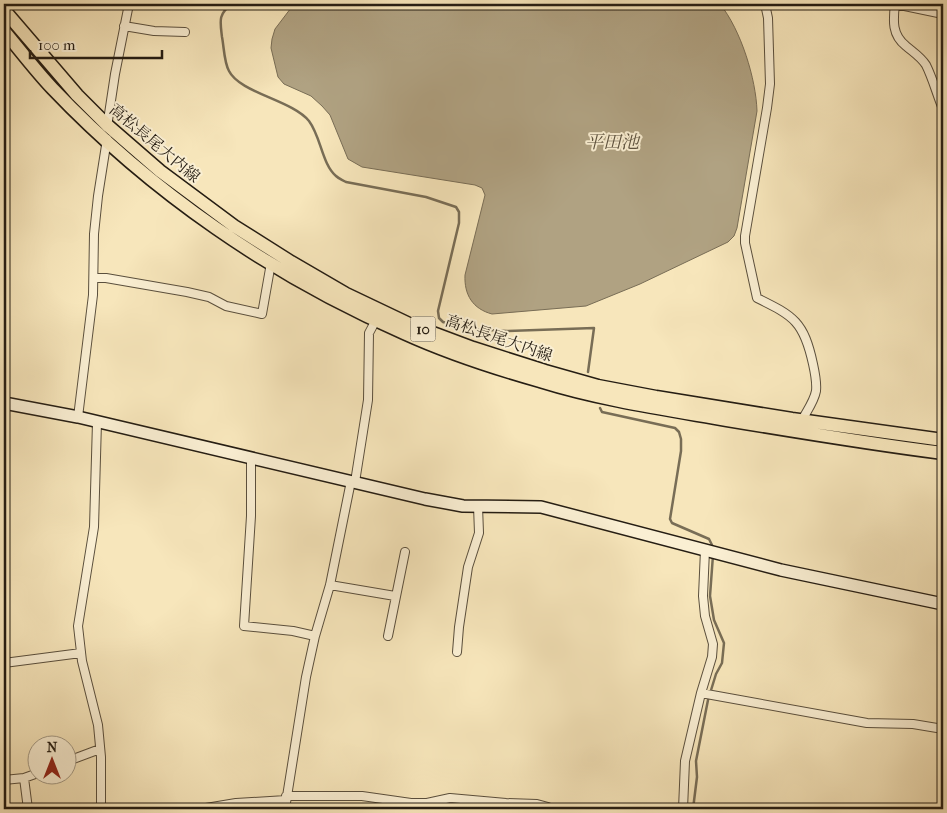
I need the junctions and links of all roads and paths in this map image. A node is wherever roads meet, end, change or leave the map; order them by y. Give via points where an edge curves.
1 (129, 4) edge
2 (765, 4) edge
3 (895, 4) edge
4 (4, 10) edge
5 (943, 14) edge
6 (124, 26) junction
7 (4, 31) edge
8 (185, 32) dead end
9 (943, 109) edge
10 (107, 126) junction
11 (107, 141) junction
12 (271, 263) junction
13 (94, 278) junction
14 (376, 320) junction
15 (4, 403) edge
16 (78, 417) junction
17 (98, 422) junction
18 (800, 424) junction
19 (943, 440) edge
20 (943, 453) edge
21 (251, 457) junction
22 (353, 482) junction
23 (478, 506) junction
24 (705, 550) junction
25 (405, 552) dead end
26 (330, 585) junction
27 (395, 596) junction
28 (943, 604) edge
29 (315, 636) junction
30 (388, 636) dead end
31 (457, 652) dead end
32 (81, 653) junction
33 (4, 663) edge
34 (701, 693) junction
35 (943, 729) edge
36 (100, 749) junction
37 (78, 757) edge
38 (28, 777) edge
39 (24, 778) junction
40 (4, 780) edge
41 (286, 798) junction
42 (28, 809) edge
43 (101, 809) edge
44 (155, 809) edge
45 (200, 809) edge
46 (285, 809) edge
47 (550, 809) edge
48 (684, 809) edge

1 - 6 street
2 - 18 street via 770,84 745,244 757,298 796,320 809,344 816,389
3 - 5 street
3 - 9 street via 895,34 922,60
4 - 10 main road, 高松長尾大内線 / 10
6 - 8 street
6 - 10 street
7 - 11 main road, 高松長尾大内線 / 10 via 51,87
10 - 11 street
10 - 18 main road, 高松長尾大内線 / 10 via 160,171 234,226 346,294 409,324 473,348 598,386
11 - 12 main road, 高松長尾大内線 / 10 via 226,236
11 - 13 street via 94,234
12 - 13 street via 262,314 226,306 209,297 188,292
12 - 14 main road, 高松長尾大内線 / 10
13 - 16 street
14 - 20 main road, 高松長尾大内線 / 10 via 470,359 597,396
14 - 22 street via 369,333 368,400
15 - 16 street
16 - 17 street
17 - 21 street
17 - 32 street via 94,527 78,626
18 - 19 main road, 高松長尾大内線 / 10
21 - 22 street
21 - 29 street via 244,626
22 - 23 street via 425,499
22 - 26 street
23 - 24 street via 542,507
23 - 31 street via 479,534 468,567
24 - 28 street via 781,570
24 - 34 street via 703,596 713,644
25 - 27 street
26 - 27 street
26 - 29 street
27 - 30 street
29 - 41 street
32 - 33 street
32 - 36 street via 98,725
34 - 35 street via 867,723 913,724
34 - 48 street via 685,761
36 - 37 street
36 - 43 street
38 - 39 street
39 - 40 street
39 - 42 street
41 - 45 street
41 - 46 street
41 - 47 street via 362,796 411,803 450,798 537,804
43 - 44 street

